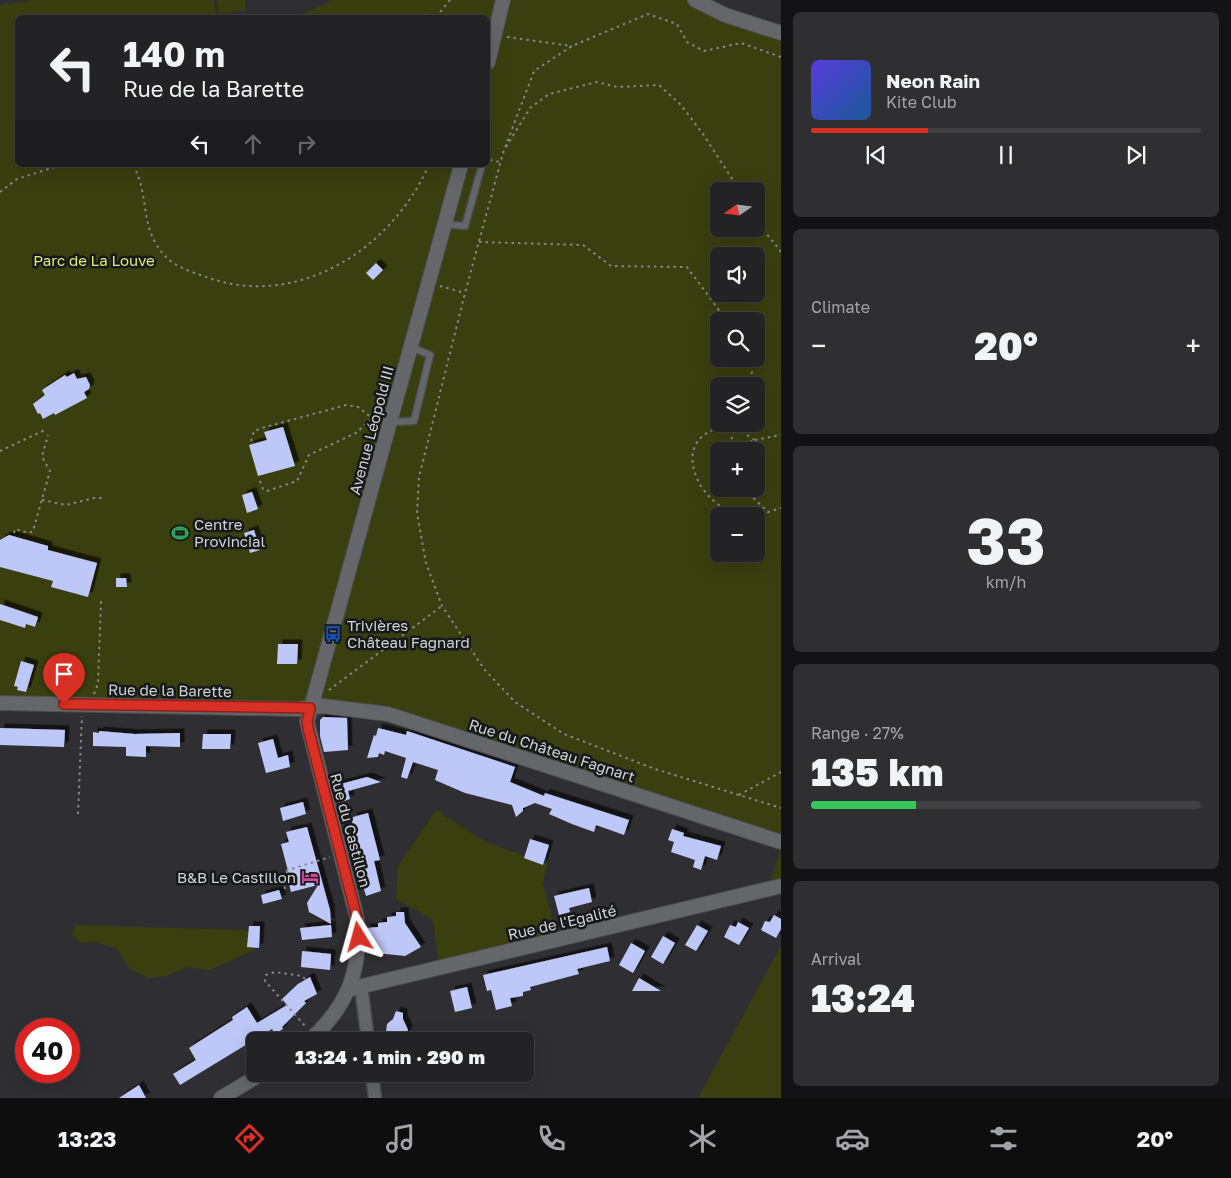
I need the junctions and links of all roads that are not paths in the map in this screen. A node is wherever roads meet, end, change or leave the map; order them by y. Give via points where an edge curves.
1 (504, 0) edge
2 (695, 0) edge
3 (781, 33) edge
4 (490, 54) edge
5 (459, 167) edge
6 (481, 167) edge
7 (444, 224) junction
8 (410, 347) junction
9 (390, 424) junction
10 (0, 704) edge
11 (311, 706) junction
12 (781, 842) edge
13 (781, 886) edge
14 (355, 987) junction
15 (318, 1032) edge
16 (366, 1032) edge
17 (248, 1082) edge
18 (373, 1082) edge
19 (222, 1098) edge
20 (375, 1098) edge

1 - 4 street
2 - 3 street via 724,15
5 - 7 street, Avenue Léopold III
6 - 7 lane via 465,226
7 - 8 street, Avenue Léopold III
8 - 9 street, Avenue Léopold III
8 - 9 lane via 430,356 414,421
9 - 11 street, Avenue Léopold III
10 - 11 street, Rue de la Barette
11 - 12 street, Rue du Château Fagnart via 388,714
11 - 14 street, Rue du Castillon via 307,722 309,732 357,918 359,937
13 - 14 street, Rue de l'Egalité
14 - 15 street
14 - 16 street, Rue du Castillon
17 - 19 street
18 - 20 street

